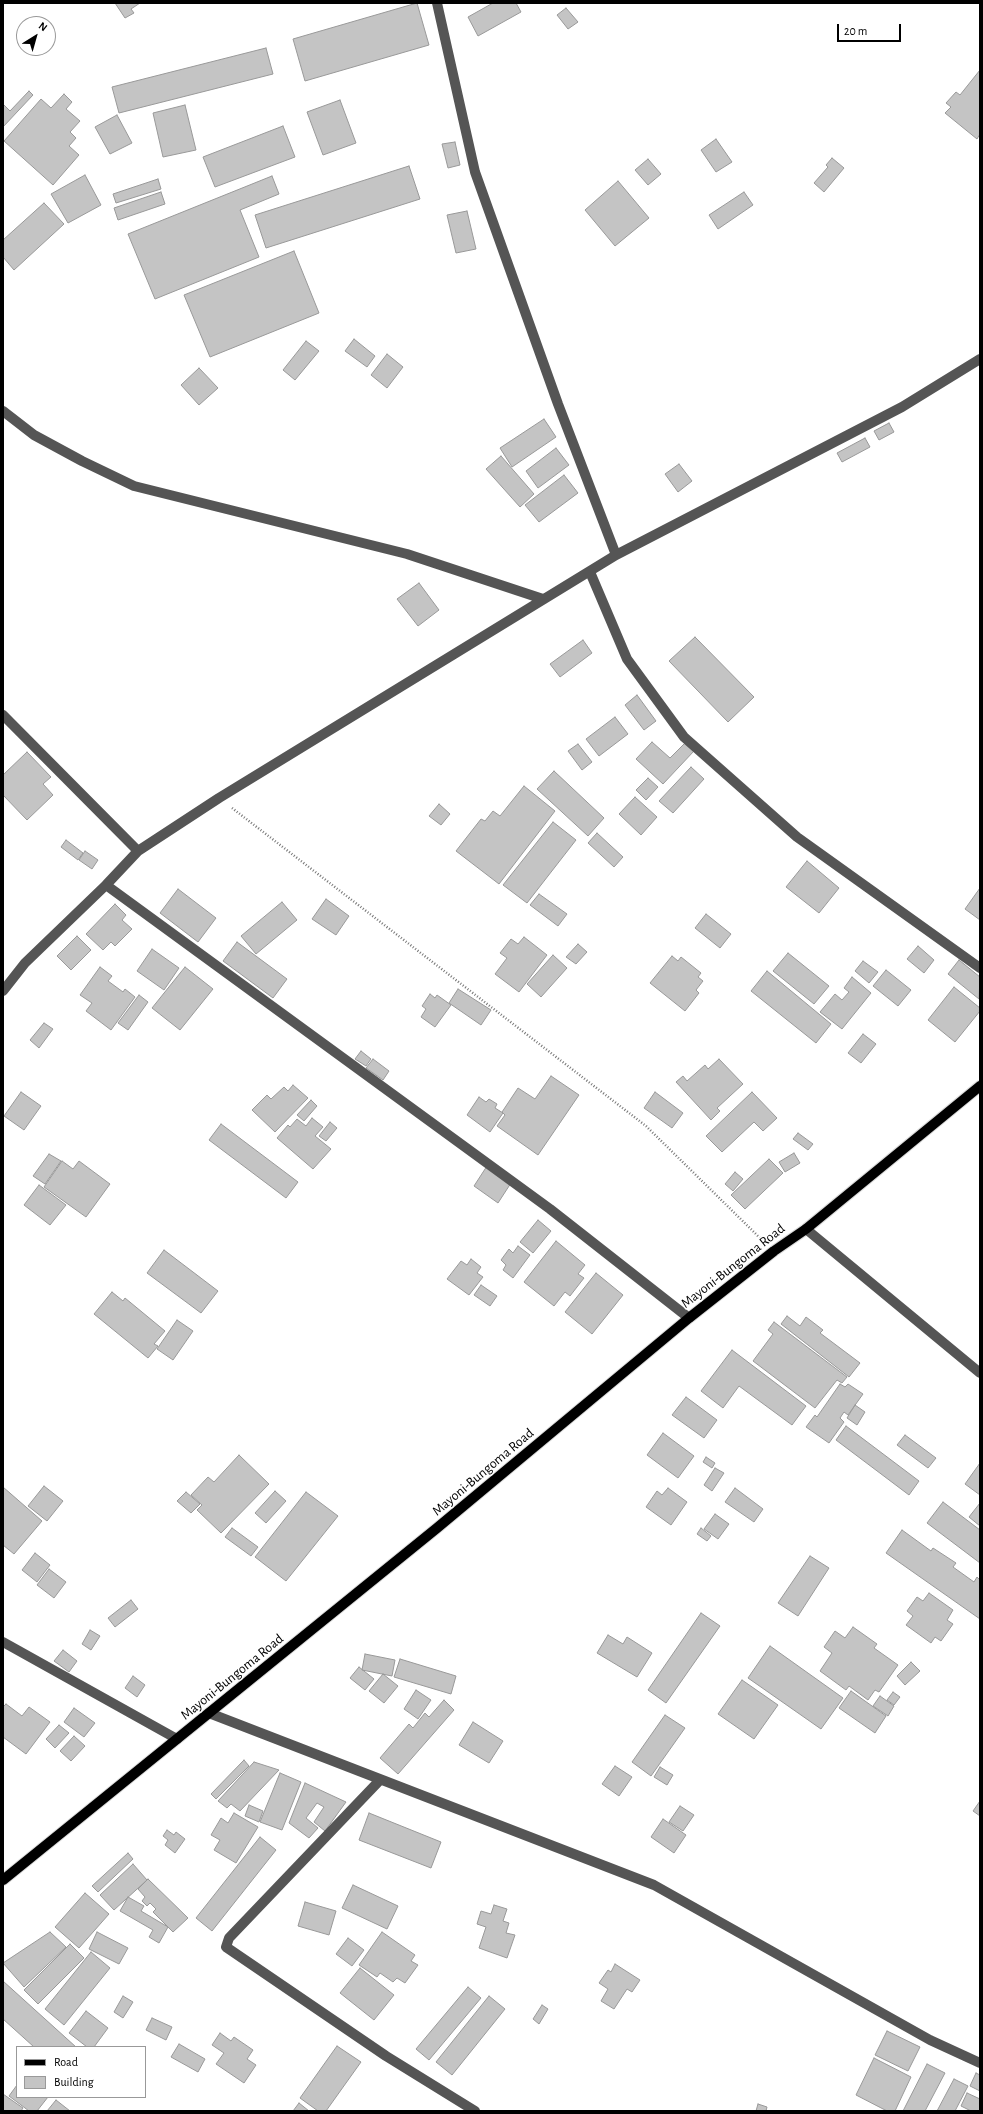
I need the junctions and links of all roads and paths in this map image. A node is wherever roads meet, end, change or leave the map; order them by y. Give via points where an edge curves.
1 (437, 3) edge
2 (980, 359) edge
3 (3, 411) edge
4 (616, 555) junction
5 (590, 572) junction
6 (543, 599) junction
7 (3, 715) edge
8 (219, 798) junction
9 (138, 851) junction
10 (106, 886) junction
11 (980, 968) edge
12 (3, 991) edge
13 (980, 1086) edge
14 (806, 1229) junction
15 (774, 1250) junction
16 (689, 1318) junction
17 (980, 1373) edge
18 (3, 1642) edge
19 (209, 1713) junction
20 (177, 1739) junction
21 (380, 1780) junction
22 (3, 1880) edge
23 (980, 2063) edge
24 (475, 2111) edge

1 - 4 street via 475,172 558,404
2 - 4 street via 902,407
3 - 6 street via 34,435 134,486 407,554
4 - 5 street
5 - 6 street
5 - 11 street via 627,659 684,737 797,837
6 - 8 street
7 - 9 street
8 - 9 street
8 - 15 path via 646,1126
9 - 10 street
10 - 12 street via 25,963
10 - 16 street via 550,1209
13 - 14 main road, Mayoni-Bungoma Road
14 - 15 main road, Mayoni-Bungoma Road
14 - 17 street
15 - 16 main road, Mayoni-Bungoma Road
16 - 19 main road, Mayoni-Bungoma Road
18 - 20 street
19 - 20 main road, Mayoni-Bungoma Road
19 - 21 street
20 - 22 main road, Mayoni-Bungoma Road
21 - 23 street via 654,1885 930,2040
21 - 24 street via 229,1938 226,1947 386,2056

